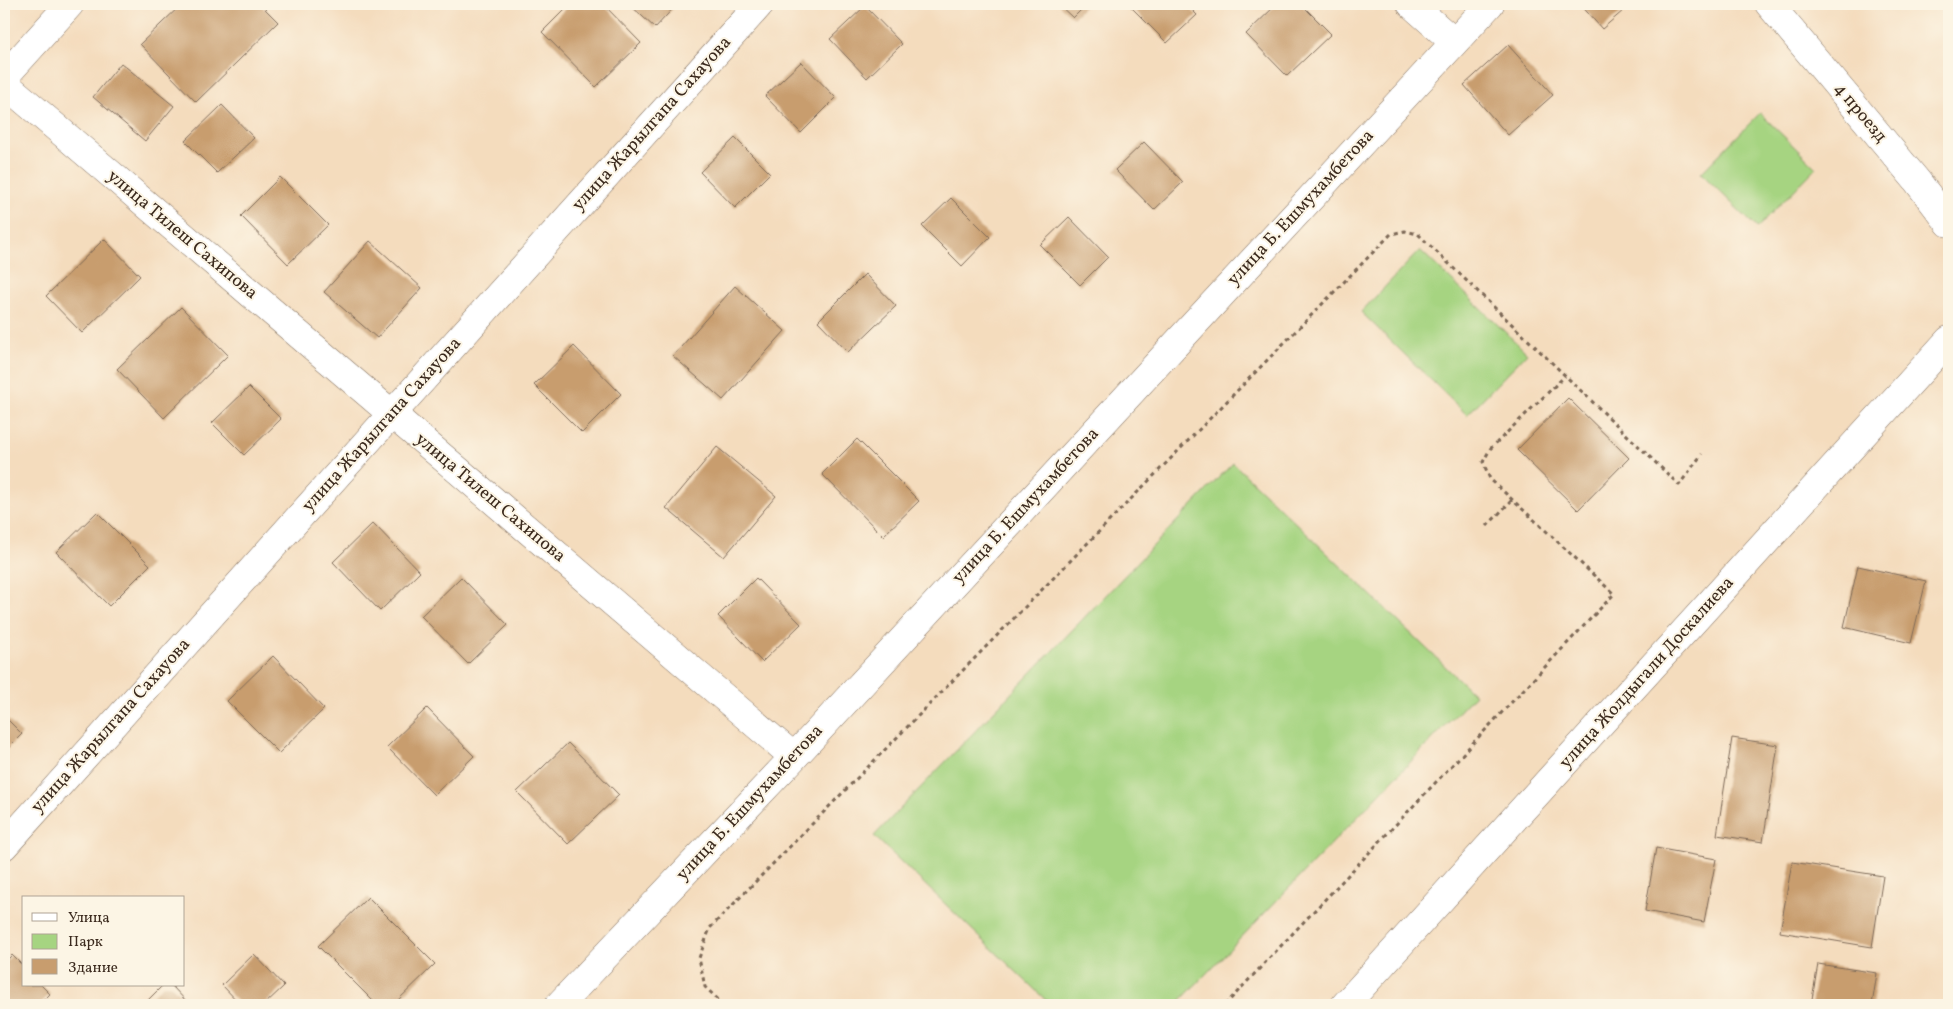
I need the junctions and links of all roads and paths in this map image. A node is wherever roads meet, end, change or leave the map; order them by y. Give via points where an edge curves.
1 (70, 4) edge
2 (760, 4) edge
3 (1411, 4) edge
4 (1490, 4) edge
5 (1768, 4) edge
6 (1454, 42) junction
7 (4, 76) edge
8 (4, 83) edge
9 (1949, 223) edge
10 (1949, 340) edge
11 (1565, 376) junction
12 (392, 414) junction
13 (1702, 454) dead end
14 (1512, 500) junction
15 (1487, 526) dead end
16 (794, 757) junction
17 (4, 846) edge
18 (559, 1005) edge
19 (724, 1005) edge
20 (1225, 1005) edge
21 (1345, 1005) edge

1 - 7 street
2 - 12 street, улица Жарылгапа Сахауова
3 - 6 street
4 - 6 street, улица Б. Ешмухамбетова
5 - 9 street, 4 проезд via 1918,181
6 - 16 street, улица Б. Ешмухамбетова
8 - 12 street, улица Тилеш Сахипова
10 - 21 street, улица Жолдыгали Доскалиева
11 - 13 path via 1678,485
11 - 14 path via 1490,449 1483,462 1490,479
11 - 19 path via 1418,234 1405,231 1391,234 710,928 699,958 705,987
12 - 16 street, улица Тилеш Сахипова
12 - 17 street, улица Жарылгапа Сахауова
14 - 15 path
14 - 20 path via 1614,594
16 - 18 street, улица Б. Ешмухамбетова

